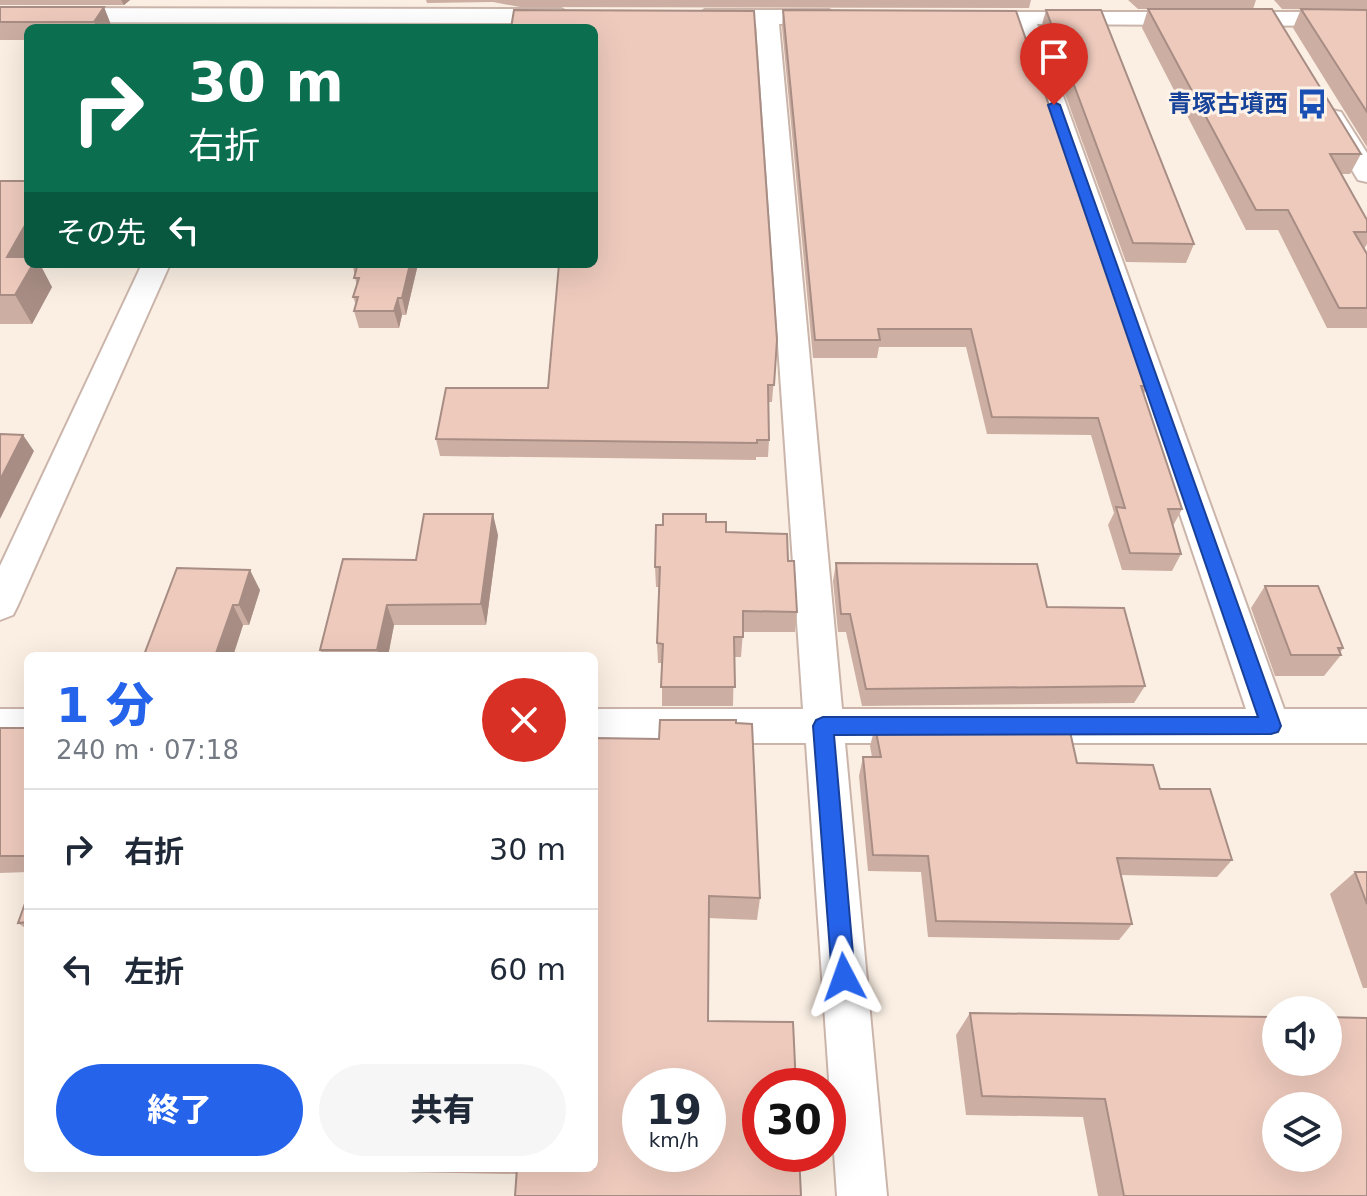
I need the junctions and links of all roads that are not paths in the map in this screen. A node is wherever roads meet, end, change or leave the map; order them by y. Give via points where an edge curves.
1 (414, 8) edge
2 (1267, 9) edge
3 (0, 15) edge
4 (270, 15) edge
5 (580, 16) edge
6 (689, 17) edge
7 (767, 17) junction
8 (850, 17) edge
9 (943, 17) edge
10 (1023, 17) junction
11 (1367, 19) edge
12 (1288, 45) edge
13 (1320, 96) edge
14 (1367, 174) edge
15 (154, 268) edge
16 (0, 605) edge
17 (0, 726) edge
18 (24, 726) edge
19 (598, 726) edge
20 (823, 726) junction
21 (1271, 726) junction
22 (1367, 726) edge
23 (862, 1196) edge

1 - 4 street
1 - 5 street
2 - 10 street
2 - 11 street
2 - 12 street
3 - 4 street
6 - 7 street
7 - 8 street
7 - 20 street
9 - 10 street
10 - 21 street
13 - 14 street
15 - 16 street
17 - 18 street
19 - 20 street
20 - 21 street
20 - 23 street
21 - 22 street

